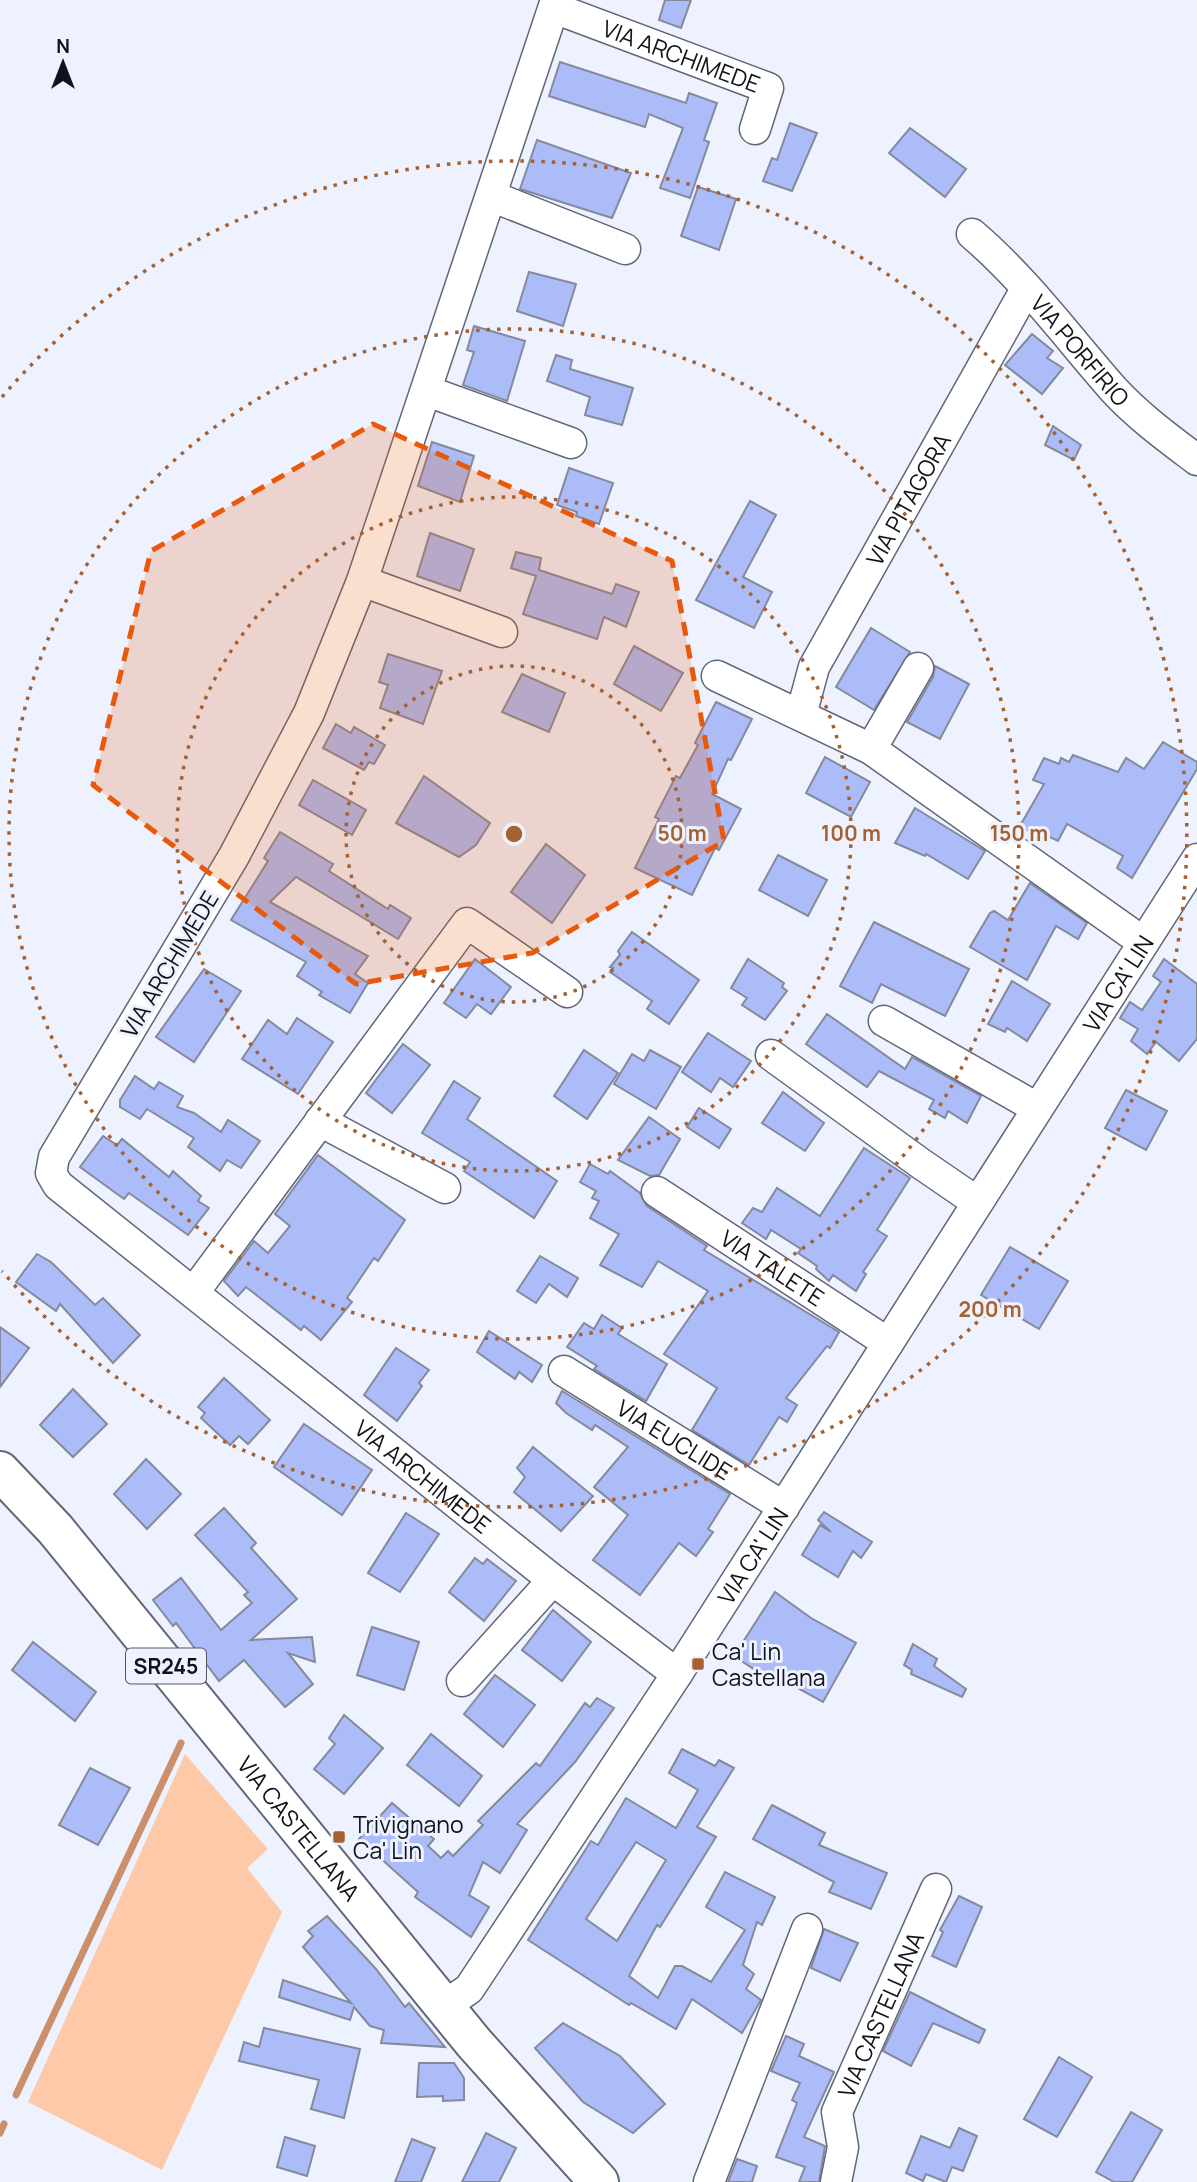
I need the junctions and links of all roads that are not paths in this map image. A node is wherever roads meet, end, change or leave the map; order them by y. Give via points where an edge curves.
1 (555, 4) edge
2 (755, 129) dead end
3 (491, 197) junction
4 (972, 234) dead end
5 (625, 249) dead end
6 (1026, 289) junction
7 (427, 391) junction
8 (571, 443) dead end
9 (1197, 460) edge
10 (362, 581) junction
11 (502, 632) dead end
12 (918, 668) dead end
13 (717, 676) dead end
14 (801, 716) junction
15 (872, 749) junction
16 (1197, 859) edge
17 (1143, 942) junction
18 (567, 992) dead end
19 (884, 1021) dead end
20 (771, 1055) dead end
21 (1037, 1108) junction
22 (320, 1121) junction
23 (657, 1192) dead end
24 (439, 1195) dead end
25 (978, 1202) junction
26 (194, 1292) junction
27 (888, 1343) junction
28 (564, 1371) dead end
29 (0, 1471) edge
30 (784, 1507) junction
31 (553, 1580) junction
32 (677, 1674) junction
33 (462, 1681) dead end
34 (936, 1889) dead end
35 (807, 1930) dead end
36 (444, 2006) junction
37 (599, 2182) edge
38 (709, 2182) edge
39 (836, 2182) edge

1 - 2 street, VIA ARCHIMEDE via 768,88
1 - 3 street, VIA ARCHIMEDE
3 - 5 street
3 - 7 street, VIA ARCHIMEDE
4 - 6 street, VIA PORFIRIO
6 - 9 street, VIA PORFIRIO via 1116,391
6 - 14 street, VIA PITAGORA via 814,667
7 - 8 street
7 - 10 street, VIA ARCHIMEDE
10 - 11 street
10 - 26 street, VIA ARCHIMEDE via 309,712 234,856 51,1166 58,1185
12 - 15 street
13 - 14 street
14 - 15 street
15 - 17 street
16 - 17 street, VIA CA' LIN
17 - 21 street, VIA CA' LIN
18 - 22 street via 467,923
19 - 21 street
20 - 25 street
21 - 25 street, VIA CA' LIN
22 - 24 street
22 - 26 street
23 - 27 street, VIA TALETE
25 - 27 street, VIA CA' LIN
26 - 31 street, VIA ARCHIMEDE
27 - 30 street, VIA CA' LIN
28 - 30 street, VIA EUCLIDE
29 - 36 main road, VIA CASTELLANA / SR245 via 55,1530
30 - 32 street, VIA CA' LIN
31 - 32 street, VIA ARCHIMEDE
31 - 33 street
32 - 36 street, VIA CA' LIN via 468,1989
34 - 39 street, VIA CASTELLANA via 837,2112 843,2147
35 - 38 street
36 - 37 main road, VIA CASTELLANA / SR245

